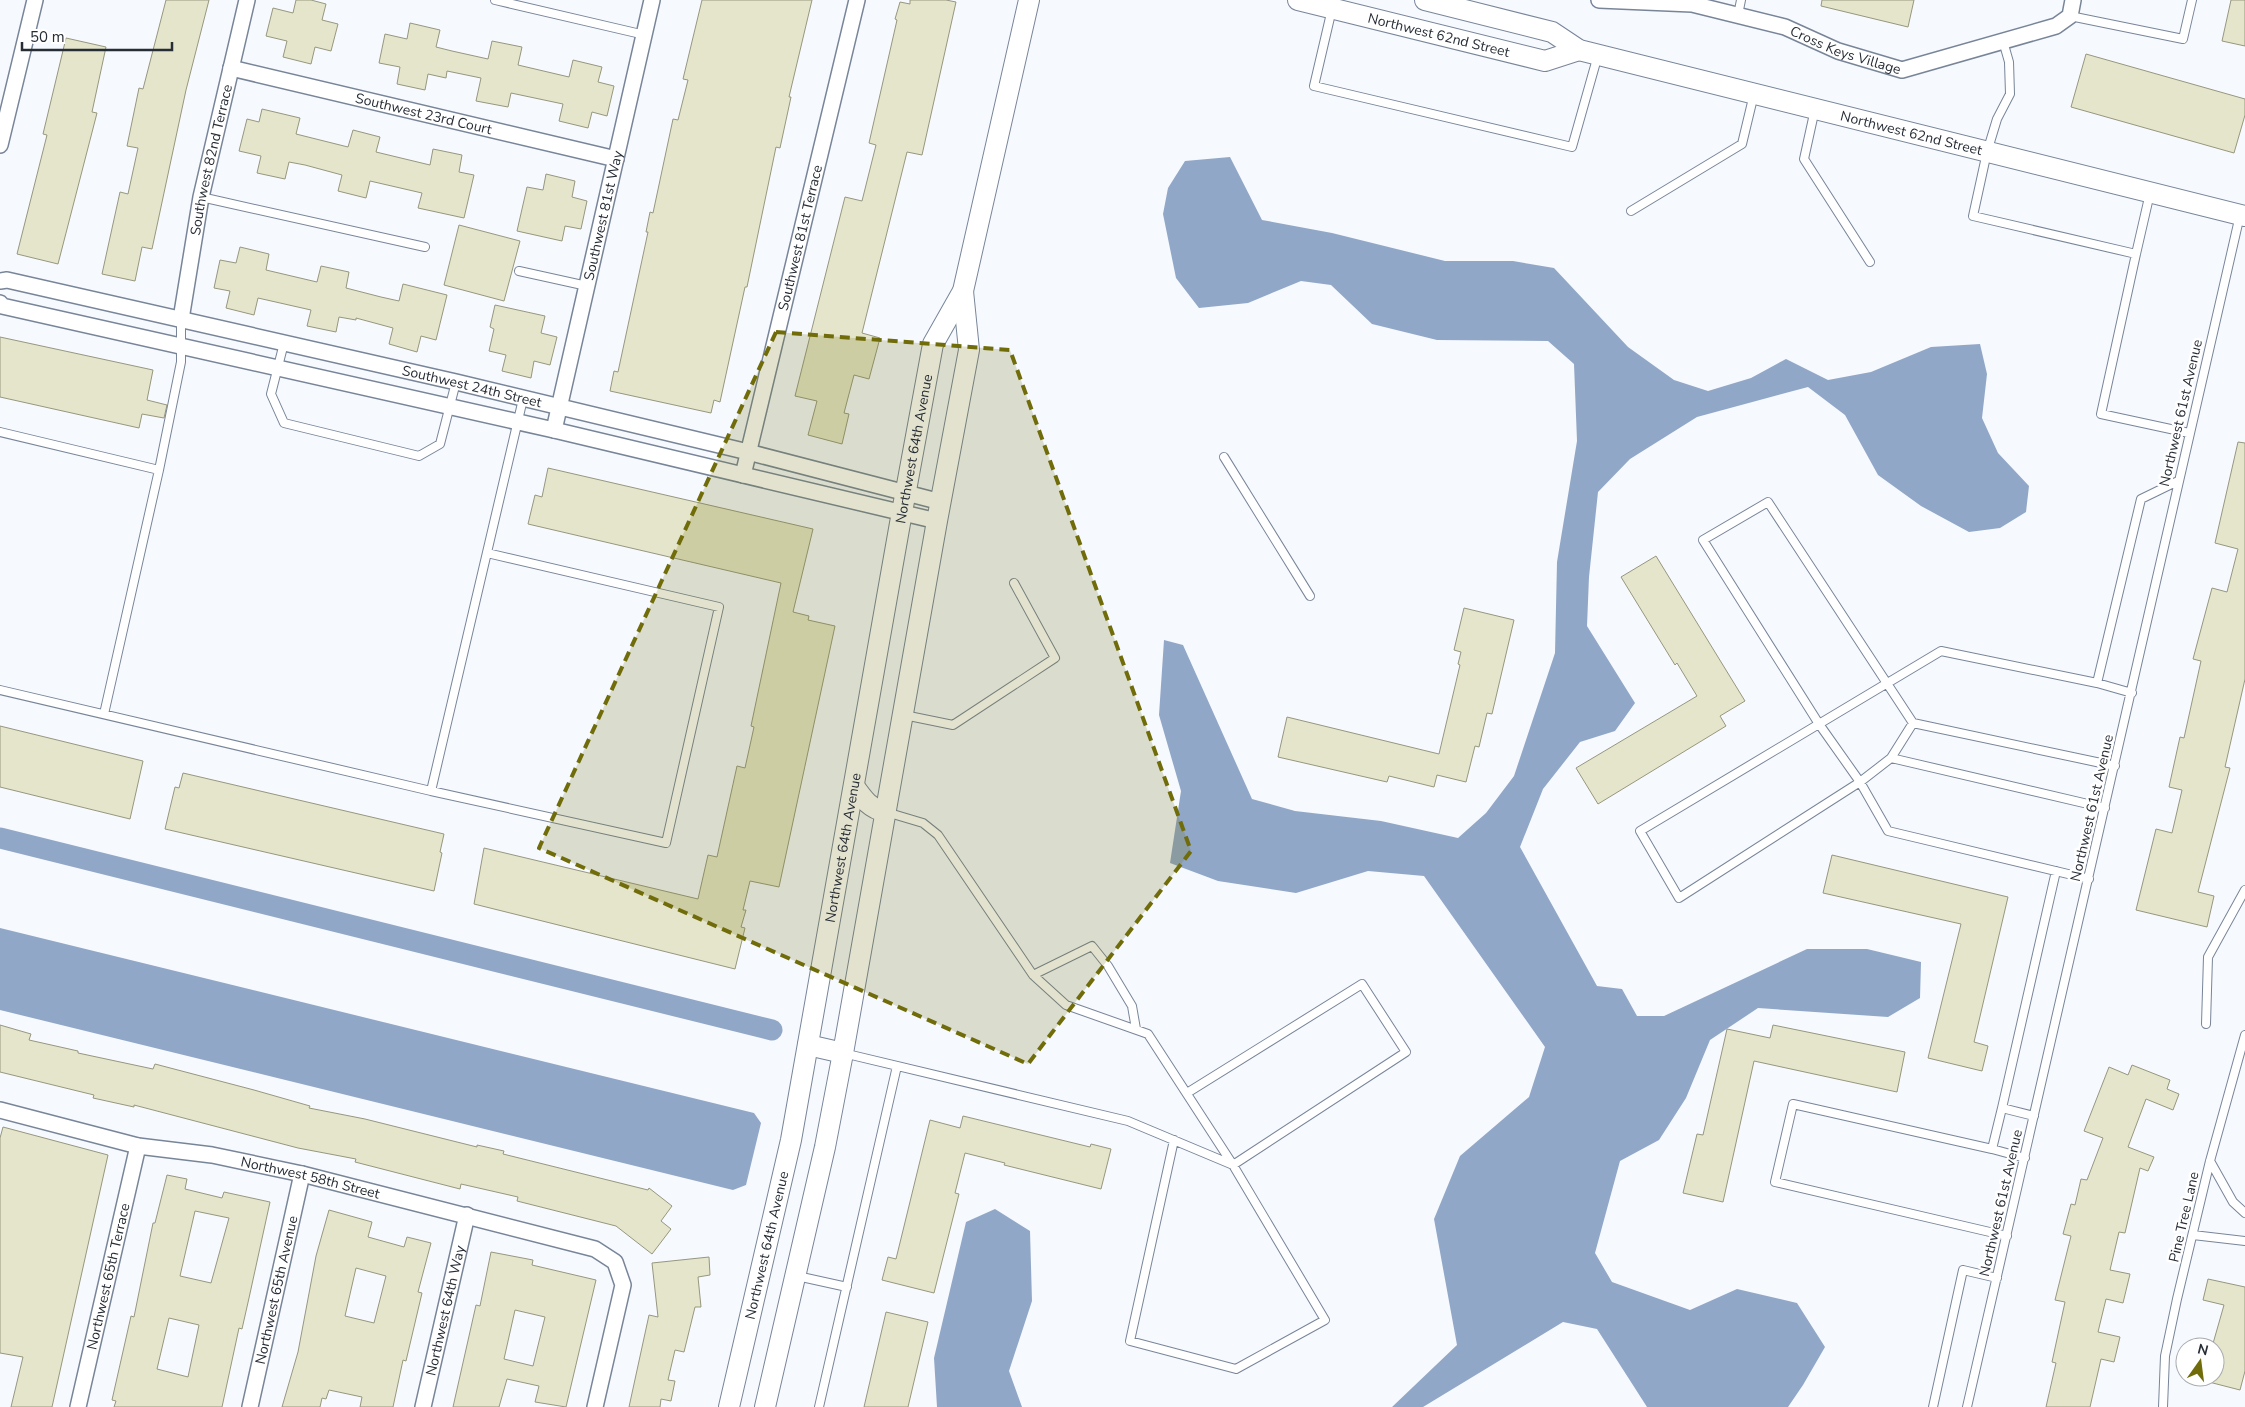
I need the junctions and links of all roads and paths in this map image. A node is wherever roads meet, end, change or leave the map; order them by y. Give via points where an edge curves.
1 (35, 0) edge
2 (246, 0) edge
3 (495, 0) edge
4 (652, 0) edge
5 (857, 0) edge
6 (1029, 0) edge
7 (1298, 0) edge
8 (1425, 0) edge
9 (1599, 0) edge
10 (1741, 0) edge
11 (2073, 0) edge
12 (2192, 0) edge
13 (1675, 2) edge
14 (1332, 9) junction
15 (1738, 15) junction
16 (2070, 16) junction
17 (645, 35) junction
18 (2003, 41) junction
19 (1589, 52) junction
20 (231, 68) junction
21 (1754, 93) junction
22 (1815, 109) junction
23 (0, 145) edge
24 (1987, 152) junction
25 (616, 159) junction
26 (2150, 192) junction
27 (201, 197) junction
28 (1631, 212) dead end
29 (2242, 216) edge
30 (425, 247) dead end
31 (2136, 254) junction
32 (1870, 262) dead end
33 (519, 271) dead end
34 (0, 281) edge
35 (587, 286) junction
36 (962, 291) junction
37 (0, 304) edge
38 (181, 319) junction
39 (284, 343) junction
40 (181, 347) junction
41 (278, 368) junction
42 (456, 382) junction
43 (523, 399) junction
44 (450, 406) junction
45 (559, 407) junction
46 (517, 422) junction
47 (554, 430) junction
48 (0, 432) edge
49 (2189, 433) junction
50 (748, 452) junction
51 (1224, 457) dead end
52 (160, 470) junction
53 (743, 475) junction
54 (2178, 482) junction
55 (906, 492) junction
56 (941, 502) junction
57 (902, 512) junction
58 (937, 521) junction
59 (487, 553) junction
60 (1014, 583) dead end
61 (1310, 596) dead end
62 (1887, 683) junction
63 (2097, 683) junction
64 (0, 690) edge
65 (2132, 693) junction
66 (104, 714) junction
67 (904, 715) junction
68 (1913, 722) junction
69 (1819, 724) junction
70 (1891, 758) junction
71 (2115, 766) junction
72 (1860, 782) junction
73 (854, 786) junction
74 (431, 791) junction
75 (2105, 808) junction
76 (886, 812) junction
77 (2056, 871) junction
78 (2089, 879) junction
79 (2245, 890) edge
80 (1032, 975) junction
81 (2206, 1024) dead end
82 (1136, 1029) junction
83 (2245, 1035) edge
84 (808, 1045) junction
85 (843, 1052) junction
86 (897, 1066) junction
87 (1187, 1093) junction
88 (2002, 1108) junction
89 (0, 1110) edge
90 (2034, 1116) junction
91 (1174, 1140) junction
92 (138, 1146) junction
93 (1992, 1149) junction
94 (2025, 1158) junction
95 (2210, 1161) junction
96 (1233, 1165) junction
97 (302, 1174) junction
98 (2245, 1213) edge
99 (468, 1215) junction
100 (2193, 1234) junction
101 (2007, 1236) junction
102 (2245, 1242) edge
103 (795, 1275) junction
104 (1997, 1278) junction
105 (847, 1287) junction
106 (78, 1407) edge
107 (250, 1407) edge
108 (423, 1407) edge
109 (595, 1407) edge
110 (729, 1407) edge
111 (765, 1407) edge
112 (819, 1407) edge
113 (1933, 1407) edge
114 (1967, 1407) edge
115 (2163, 1407) edge

1 - 23 street
2 - 20 street, Southwest 82nd Terrace
3 - 17 lane
4 - 17 street, Southwest 81st Way
5 - 50 street, Southwest 81st Terrace
6 - 36 street, Northwest 64th Avenue
7 - 14 street, Northwest 62nd Street
8 - 19 street, Northwest 62nd Street via 1552,32
9 - 13 street, Cross Keys Village
10 - 15 lane
11 - 16 street
12 - 16 lane via 2183,39
13 - 15 street, Cross Keys Village
14 - 19 street, Northwest 62nd Street via 1545,61
14 - 19 lane via 1314,86 1572,147
15 - 18 street, Cross Keys Village via 1785,27 1838,51 1902,70
16 - 18 street, Cross Keys Village via 2056,26
17 - 25 street, Southwest 81st Way
18 - 24 lane via 2009,62 2010,94
19 - 21 street, Northwest 62nd Street
20 - 25 street, Southwest 23rd Court
20 - 27 street, Southwest 82nd Terrace
21 - 22 street, Northwest 62nd Street
21 - 28 lane via 1742,144
22 - 24 street, Northwest 62nd Street
22 - 32 lane via 1804,160
24 - 26 street, Northwest 62nd Street
24 - 31 lane via 1973,216
25 - 35 street, Southwest 81st Way
26 - 29 street, Northwest 62nd Street
26 - 31 lane
27 - 30 lane
27 - 38 street, Southwest 82nd Terrace
29 - 49 lane, Northwest 61st Avenue
31 - 49 lane via 2100,414
33 - 35 lane
34 - 38 street, Southwest 24th Street
35 - 45 street, Southwest 81st Way
36 - 55 street, Northwest 64th Avenue via 933,344
36 - 56 street, Northwest 64th Avenue via 969,350
37 - 40 street, Southwest 24th Street
38 - 39 street, Southwest 24th Street
38 - 40 lane
39 - 41 lane
39 - 42 street, Southwest 24th Street
40 - 41 street, Southwest 24th Street
40 - 52 lane via 181,362
41 - 44 street, Southwest 24th Street
41 - 44 lane via 271,394 284,423 419,456 440,444
42 - 43 street, Southwest 24th Street
42 - 44 lane
43 - 45 street, Southwest 24th Street
43 - 46 lane
44 - 46 street, Southwest 24th Street
45 - 47 street, Southwest 81st Way
45 - 50 street, Southwest 24th Street
46 - 47 street, Southwest 24th Street
46 - 59 lane
47 - 53 street, Southwest 24th Street
48 - 52 lane
49 - 54 lane, Northwest 61st Avenue
50 - 53 street, Southwest 81st Terrace
50 - 55 street, Southwest 24th Street
51 - 61 lane
52 - 66 lane
53 - 57 street, Southwest 24th Street
54 - 63 lane via 2141,499
54 - 65 lane, Northwest 61st Avenue
55 - 56 street, Southwest 24th Street
55 - 57 street, Northwest 64th Avenue
56 - 58 street, Northwest 64th Avenue
57 - 58 street, Southwest 24th Street
57 - 73 street, Northwest 64th Avenue
58 - 67 street, Northwest 64th Avenue
59 - 74 lane
59 - 74 lane via 719,607 666,844
60 - 67 lane via 1055,658 953,725
62 - 63 lane via 1941,651
62 - 68 lane
62 - 69 lane
62 - 69 lane via 1768,502 1703,540
63 - 65 lane
64 - 66 lane
65 - 71 lane, Northwest 61st Avenue
66 - 74 lane
67 - 76 street, Northwest 64th Avenue
68 - 70 lane
68 - 71 lane
69 - 72 lane
69 - 72 lane via 1640,831 1679,898
70 - 72 lane
70 - 75 lane
71 - 75 lane, Northwest 61st Avenue
72 - 77 lane via 1888,832
73 - 76 street via 875,810
73 - 84 street, Northwest 64th Avenue
75 - 78 lane, Northwest 61st Avenue
76 - 80 lane via 923,823 938,834
76 - 85 street, Northwest 64th Avenue
77 - 78 lane
77 - 88 lane
78 - 90 lane, Northwest 61st Avenue
79 - 81 lane via 2208,956
80 - 82 lane via 1066,1005
80 - 82 lane via 1092,946 1132,1006
82 - 87 lane via 1148,1034
83 - 95 lane, Pine Tree Lane
84 - 85 street
84 - 110 street, Northwest 64th Avenue via 791,1140
85 - 86 lane
85 - 103 street, Northwest 64th Avenue
86 - 91 lane via 1128,1121
86 - 105 lane
87 - 96 lane
87 - 96 lane via 1362,984 1406,1052
88 - 90 lane
88 - 93 lane
89 - 92 street, Northwest 58th Street
90 - 94 lane, Northwest 61st Avenue
91 - 96 lane
91 - 96 lane via 1130,1342 1236,1369 1325,1320
92 - 97 street, Northwest 58th Street via 212,1154
92 - 106 street, Northwest 65th Terrace
93 - 94 lane
93 - 101 lane via 1793,1104 1775,1182
94 - 101 lane, Northwest 61st Avenue
95 - 98 lane via 2233,1202
95 - 100 lane, Pine Tree Lane
97 - 99 street, Northwest 58th Street
97 - 107 street, Northwest 65th Avenue
99 - 108 street, Northwest 64th Way
99 - 109 street, Northwest 58th Street via 595,1249 615,1262 622,1285
100 - 102 lane
100 - 115 lane, Pine Tree Lane via 2165,1356
101 - 104 lane, Northwest 61st Avenue
103 - 105 lane
103 - 111 street, Northwest 64th Avenue
104 - 113 lane via 1963,1270
104 - 114 lane, Northwest 61st Avenue
105 - 112 lane

